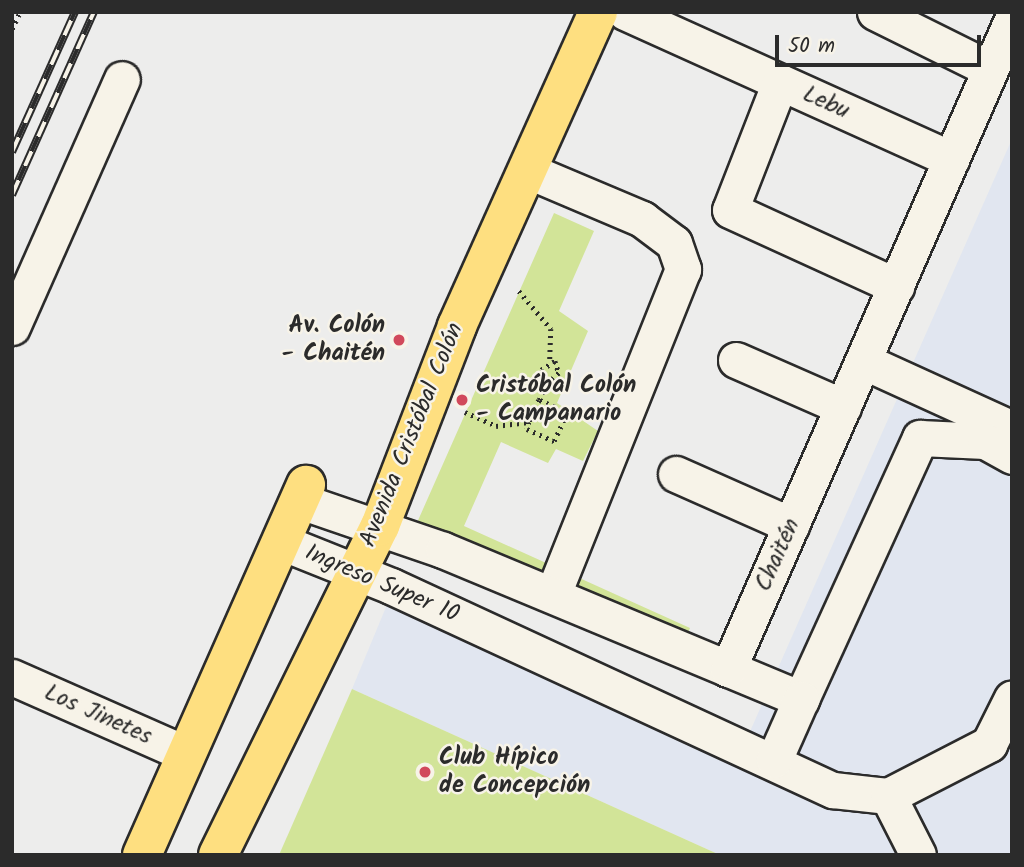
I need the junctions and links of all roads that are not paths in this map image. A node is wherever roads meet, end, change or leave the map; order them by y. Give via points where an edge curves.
1 (598, 12) edge
2 (625, 12) edge
3 (875, 12) edge
4 (1012, 20) edge
5 (990, 69) junction
6 (122, 79) dead end
7 (780, 82) junction
8 (951, 159) junction
9 (531, 172) junction
10 (896, 286) junction
11 (12, 327) edge
12 (736, 360) dead end
13 (863, 361) junction
14 (843, 407) junction
15 (1012, 429) edge
16 (1012, 456) edge
17 (676, 474) dead end
18 (303, 493) joint
19 (791, 525) junction
20 (380, 526) junction
21 (281, 542) junction
22 (355, 570) junction
23 (504, 575) junction
24 (553, 594) junction
25 (482, 627) junction
26 (728, 669) junction
27 (12, 677) edge
28 (1012, 698) edge
29 (802, 699) junction
30 (184, 753) junction
31 (774, 760) junction
32 (888, 796) junction
33 (142, 855) edge
34 (218, 855) edge
35 (918, 855) edge

1 - 9 main road, Avenida Cristóbal Colón
2 - 7 street, Lebu
3 - 5 street
4 - 5 street, Chaitén
5 - 8 street, Chaitén
6 - 11 street
7 - 8 street, Lebu
7 - 10 street via 730,210
8 - 10 street, Chaitén
9 - 20 main road, Avenida Cristóbal Colón via 457,326
9 - 24 street via 642,219 674,243 683,269
10 - 13 street, Chaitén
12 - 14 street
13 - 14 street, Chaitén
13 - 15 street
14 - 19 street, Chaitén
16 - 29 street via 985,441 920,438
17 - 19 street
18 - 20 street
18 - 21 main road
19 - 26 street, Chaitén
20 - 22 main road, Avenida Cristóbal Colón
20 - 23 street
21 - 22 street, Ingreso Super 10
21 - 30 main road
22 - 25 street, Ingreso Super 10
22 - 34 main road, Avenida Cristóbal Colón
23 - 24 street
23 - 25 street
24 - 26 street
25 - 31 street, Ingreso Super 10
26 - 29 street
27 - 30 street, Los Jinetes
28 - 32 street via 989,744
29 - 31 street
30 - 33 main road
31 - 32 street, Ingreso Super 10 via 833,790
32 - 35 street

